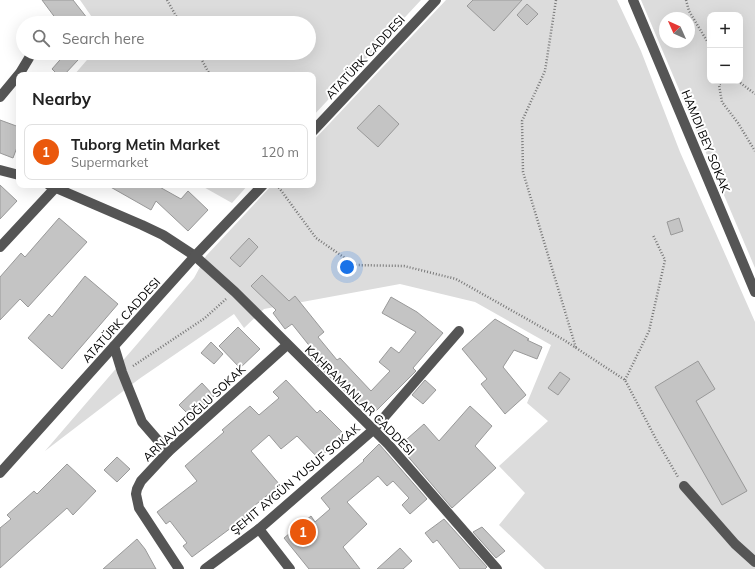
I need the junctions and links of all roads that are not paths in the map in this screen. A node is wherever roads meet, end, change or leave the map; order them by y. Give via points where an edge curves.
1 (436, 0) edge
2 (634, 0) edge
3 (28, 60) edge
4 (21, 72) edge
5 (16, 78) edge
6 (0, 97) edge
7 (316, 128) edge
8 (0, 170) edge
9 (16, 174) edge
10 (50, 188) edge
11 (57, 188) edge
12 (260, 188) edge
13 (0, 247) edge
14 (195, 256) junction
15 (755, 292) edge
16 (459, 331) dead end
17 (287, 345) junction
18 (114, 346) junction
19 (373, 430) junction
20 (168, 452) junction
21 (0, 473) edge
22 (684, 486) road end
23 (258, 529) junction
24 (755, 562) edge
25 (179, 569) edge
26 (206, 569) edge
27 (290, 569) edge
28 (497, 569) edge

1 - 7 street, ATATÜRK CADDESI
2 - 15 street, HAMDI BEY SOKAK
3 - 4 street
5 - 6 street
8 - 9 street
10 - 13 street
11 - 14 street, KAHRAMANLAR CADDESI via 142,224
12 - 14 street, ATATÜRK CADDESI
14 - 17 street, KAHRAMANLAR CADDESI
14 - 18 street, ATATÜRK CADDESI
16 - 19 street, ŞEHIT AYGÜN YUSUF SOKAK
17 - 19 street, KAHRAMANLAR CADDESI
17 - 20 street, ARNAVUTOĞLU SOKAK
18 - 20 street via 142,422
18 - 21 street, ATATÜRK CADDESI
19 - 23 street, ŞEHIT AYGÜN YUSUF SOKAK
19 - 28 street, KAHRAMANLAR CADDESI
20 - 25 street, ARNAVUTOĞLU SOKAK via 141,481 136,494 139,508
22 - 24 street via 735,544
23 - 26 street, ŞEHIT AYGÜN YUSUF SOKAK
23 - 27 street

